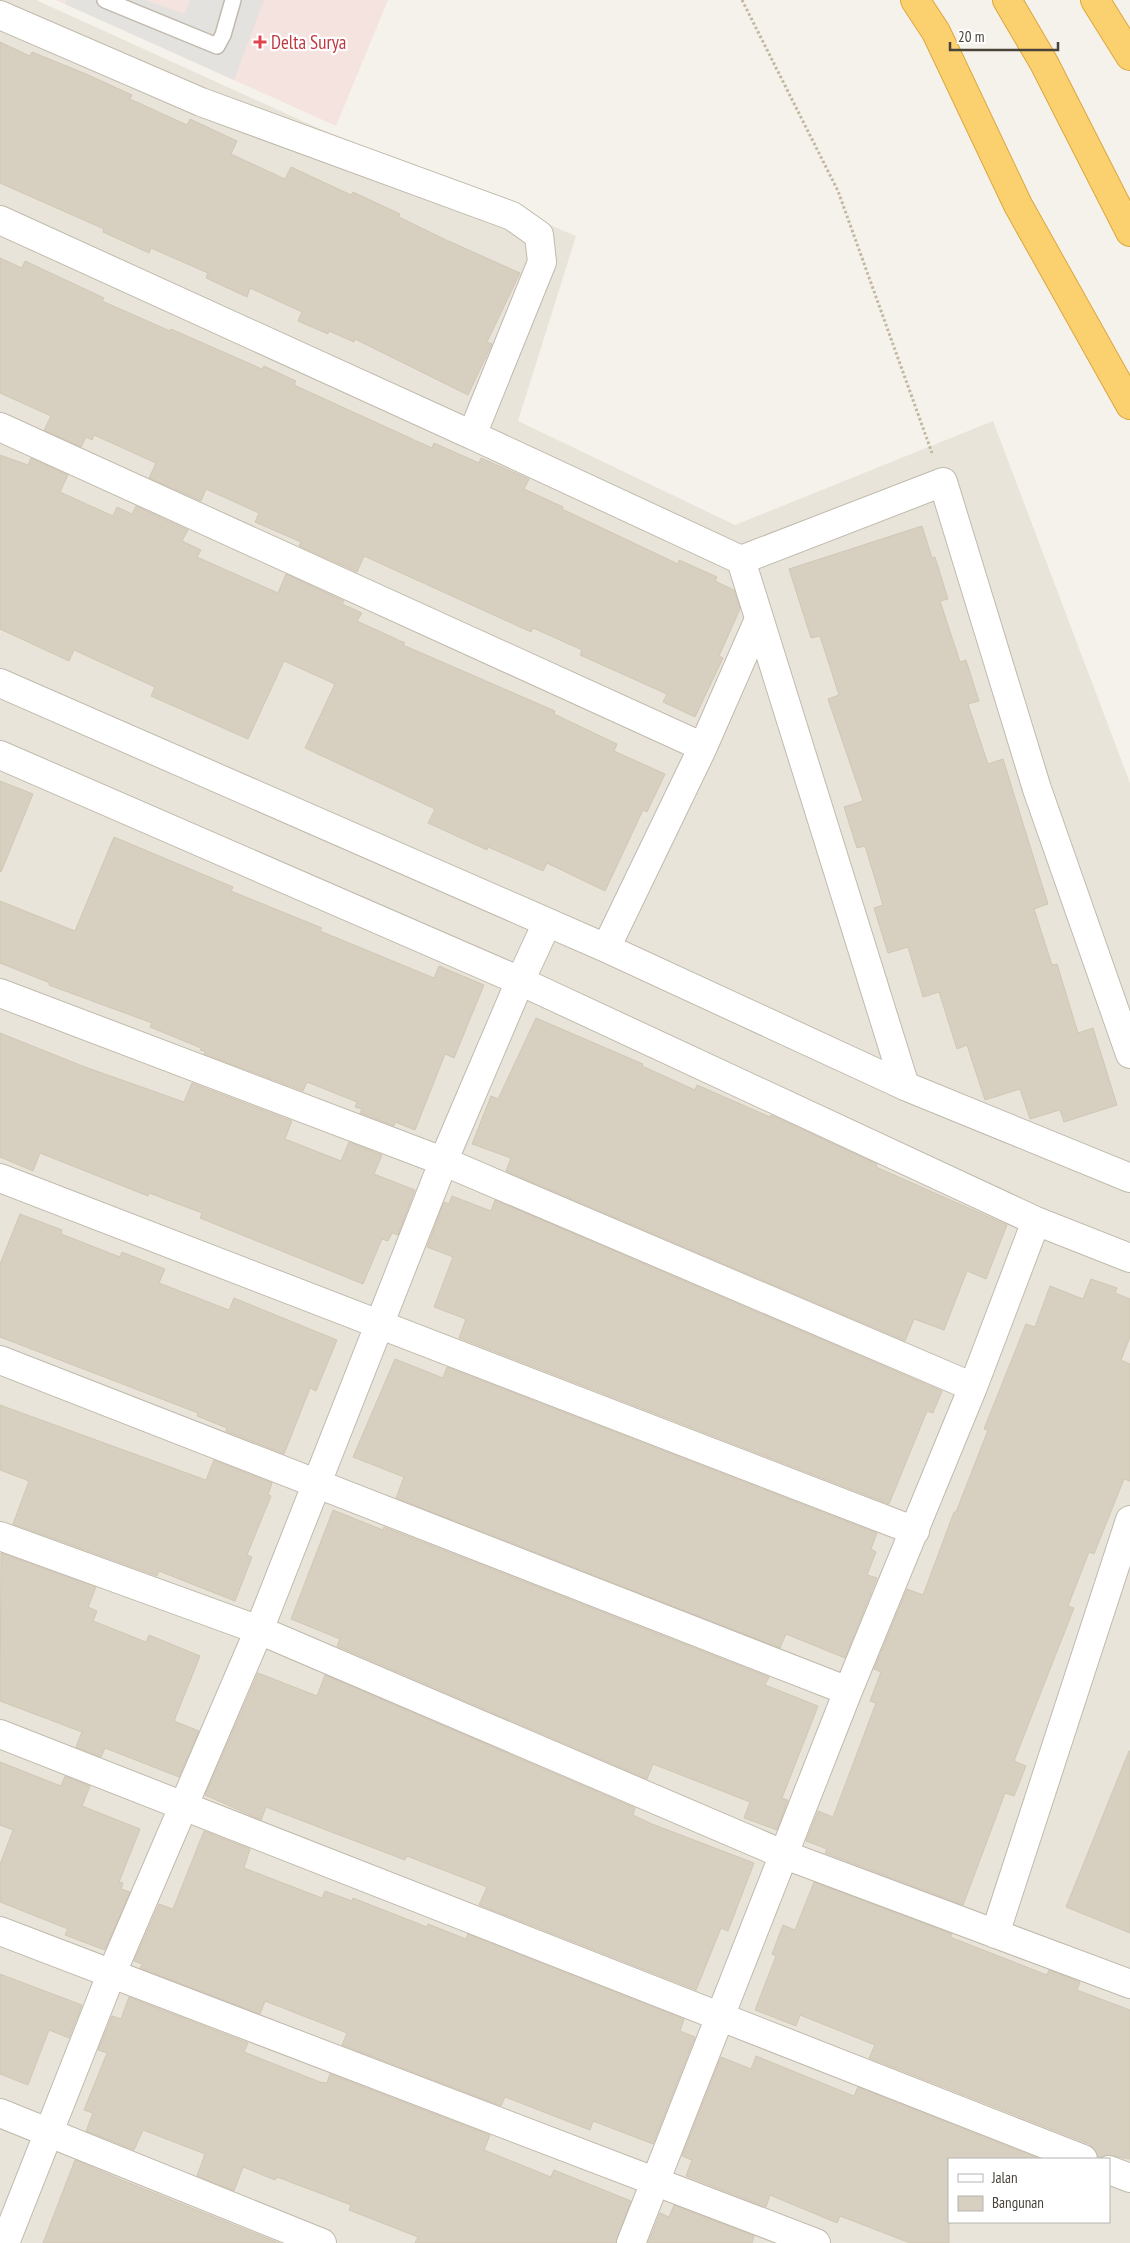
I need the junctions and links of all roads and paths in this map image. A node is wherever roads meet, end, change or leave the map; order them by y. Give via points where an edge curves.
1 (105, 0) edge
2 (233, 0) edge
3 (742, 0) edge
4 (915, 0) edge
5 (1007, 0) edge
6 (1094, 0) edge
7 (0, 15) edge
8 (1130, 56) edge
9 (0, 220) edge
10 (1130, 232) edge
11 (1130, 405) edge
12 (0, 427) edge
13 (472, 435) junction
14 (943, 482) junction
15 (741, 560) junction
16 (759, 619) junction
17 (0, 683) edge
18 (704, 747) junction
19 (0, 755) edge
20 (547, 923) junction
21 (606, 948) junction
22 (520, 981) junction
23 (0, 993) edge
24 (1130, 1054) edge
25 (905, 1086) junction
26 (445, 1162) junction
27 (0, 1178) edge
28 (1130, 1178) edge
29 (1036, 1221) junction
30 (1130, 1258) edge
31 (381, 1325) junction
32 (0, 1360) edge
33 (973, 1387) junction
34 (318, 1485) junction
35 (1130, 1520) edge
36 (915, 1531) junction
37 (0, 1536) edge
38 (259, 1630) junction
39 (848, 1691) junction
40 (0, 1734) edge
41 (183, 1805) junction
42 (785, 1855) junction
43 (0, 1931) edge
44 (996, 1934) junction
45 (111, 1975) junction
46 (1130, 1984) edge
47 (721, 2016) junction
48 (0, 2113) edge
49 (49, 2132) junction
50 (1079, 2158) edge
51 (1110, 2170) edge
52 (1130, 2178) edge
53 (655, 2180) junction
54 (5, 2243) edge
55 (322, 2243) edge
56 (631, 2243) edge
57 (816, 2243) edge

1 - 2 lane via 217,46
3 - 14 path via 838,191
4 - 11 highway via 936,32 1018,205
5 - 10 highway via 1044,63
6 - 8 highway
7 - 13 street via 201,102 512,216 539,235 542,262
9 - 13 street
12 - 18 street
13 - 15 street
14 - 15 street
14 - 24 street via 1037,789
15 - 16 street
16 - 18 street
16 - 25 street
17 - 20 street
18 - 21 street
19 - 22 street
20 - 21 street
20 - 22 street
21 - 25 street
22 - 26 street
22 - 29 street
23 - 26 street
25 - 28 street
26 - 31 street
26 - 33 street
27 - 31 street
29 - 30 street
29 - 33 street
31 - 34 street
31 - 36 street
32 - 34 street
33 - 36 street
34 - 38 street
34 - 39 street
35 - 44 street
36 - 39 street
37 - 38 street
38 - 41 street
38 - 42 street
39 - 42 street
40 - 41 street
41 - 45 street
41 - 47 street
42 - 44 street
42 - 47 street
43 - 45 street
44 - 46 street
45 - 49 street
45 - 53 street
47 - 50 street
47 - 53 street
48 - 49 street
49 - 54 street
49 - 55 street
51 - 52 street
53 - 56 street
53 - 57 street

